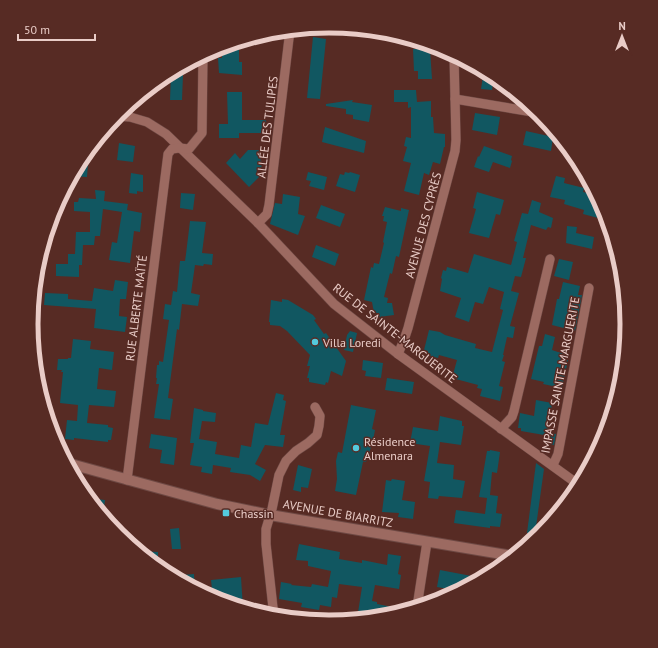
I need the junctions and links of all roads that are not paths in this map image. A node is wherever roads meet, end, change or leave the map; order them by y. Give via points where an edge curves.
1 (289, 35) edge
2 (454, 61) edge
3 (203, 62) edge
4 (455, 99) junction
5 (527, 111) edge
6 (124, 117) edge
7 (179, 148) junction
8 (258, 223) junction
9 (550, 259) dead end
10 (589, 288) dead end
11 (398, 354) junction
12 (314, 406) dead end
13 (501, 429) junction
14 (75, 465) edge
15 (553, 465) junction
16 (126, 480) junction
17 (574, 481) edge
18 (270, 515) junction
19 (427, 542) junction
20 (506, 555) edge
21 (418, 601) edge
22 (273, 609) edge

1 - 8 street, ALLÉE DES TULIPES via 269,206 267,214
2 - 4 street, AVENUE DES CYPRÈS
3 - 7 street via 202,133 189,149
4 - 5 street
4 - 11 street, AVENUE DES CYPRÈS via 455,151 408,328
6 - 7 street, RUE DE SAINTE-MARGUERITE via 147,122 166,134
7 - 8 street, RUE DE SAINTE-MARGUERITE
7 - 16 street, RUE ALBERTE MAÏTÉ via 172,149 168,154
8 - 11 street, RUE DE SAINTE-MARGUERITE via 334,304
9 - 13 street via 514,411
10 - 15 street, IMPASSE SAINTE-MARGUERITE via 558,454
11 - 13 street, RUE DE SAINTE-MARGUERITE
12 - 18 street via 320,416 317,435 286,461 279,475
13 - 15 street, RUE DE SAINTE-MARGUERITE
14 - 16 main road, AVENUE DE BIARRITZ
15 - 17 street, RUE DE SAINTE-MARGUERITE
16 - 18 main road, AVENUE DE BIARRITZ
18 - 19 main road, AVENUE DE BIARRITZ
18 - 22 street via 266,529 266,544
19 - 20 main road, AVENUE DE BIARRITZ
19 - 21 street

